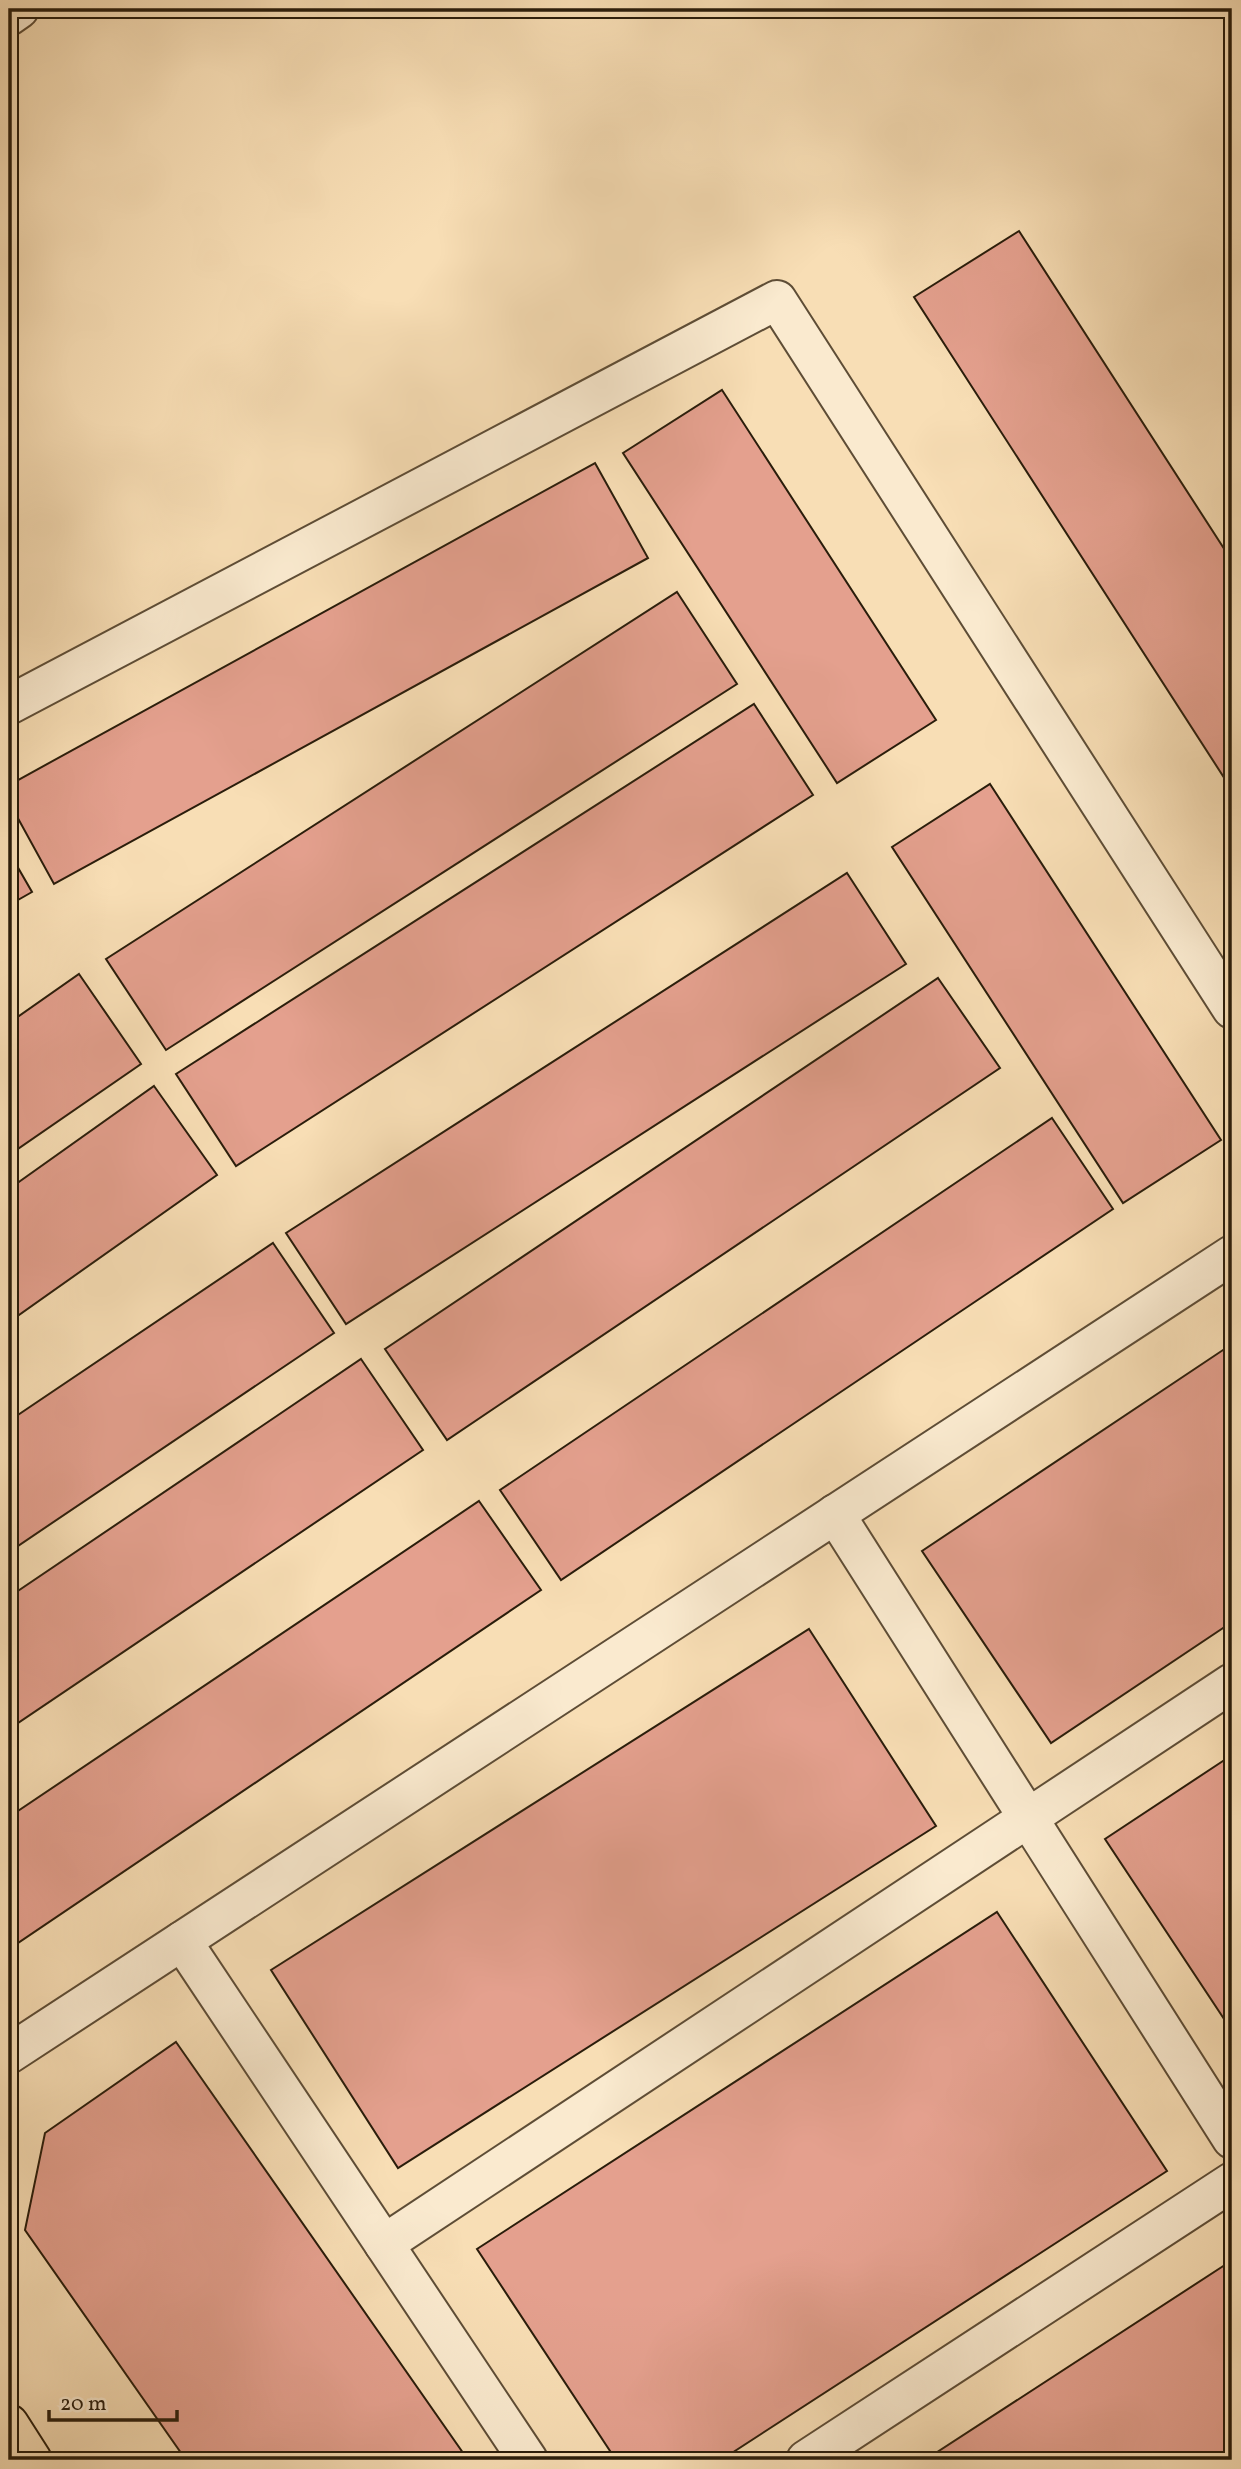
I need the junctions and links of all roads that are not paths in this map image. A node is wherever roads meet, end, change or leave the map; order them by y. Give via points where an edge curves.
1 (19, 9) edge
2 (9, 16) edge
3 (9, 705) edge
4 (1232, 1009) edge
5 (1232, 1255) edge
6 (835, 1514) junction
7 (1232, 1683) edge
8 (1028, 1818) junction
9 (182, 1941) junction
10 (9, 2054) edge
11 (1232, 2139) edge
12 (1232, 2182) edge
13 (384, 2244) junction
14 (9, 2424) edge
15 (32, 2460) edge
16 (528, 2460) edge
17 (806, 2460) edge

1 - 2 street
3 - 4 street via 777,300
5 - 6 street
6 - 8 street
6 - 9 street
7 - 8 street
8 - 11 street
8 - 13 street
9 - 10 street
9 - 13 street
12 - 17 street
13 - 16 street
14 - 15 main road

